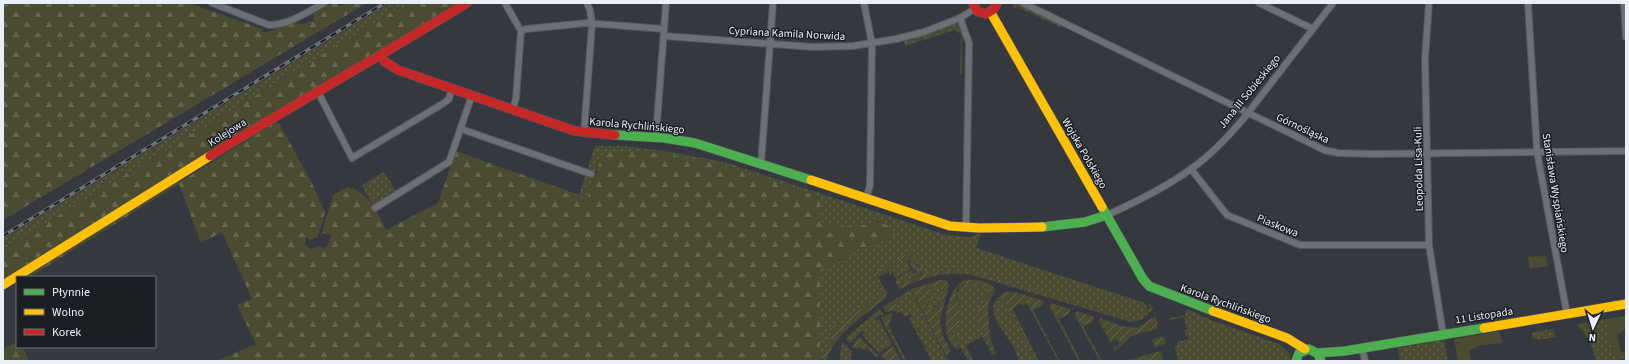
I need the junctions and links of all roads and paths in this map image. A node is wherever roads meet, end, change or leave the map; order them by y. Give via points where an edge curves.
1 (212, 3) edge
2 (324, 3) edge
3 (467, 3) edge
4 (505, 3) edge
5 (587, 3) edge
6 (666, 3) edge
7 (773, 3) edge
8 (864, 3) edge
9 (997, 3) edge
10 (1259, 3) edge
11 (1333, 3) edge
12 (1429, 3) edge
13 (1528, 3) edge
14 (1624, 3) edge
15 (1024, 4) edge
16 (974, 6) edge
17 (991, 12) junction
18 (960, 18) junction
19 (592, 24) junction
20 (664, 29) junction
21 (1313, 30) junction
22 (521, 31) junction
23 (664, 36) junction
24 (1626, 37) edge
25 (770, 44) junction
26 (872, 44) junction
27 (381, 55) junction
28 (452, 88) junction
29 (317, 90) junction
30 (472, 95) junction
31 (513, 109) junction
32 (1248, 113) junction
33 (461, 129) junction
34 (584, 133) junction
35 (656, 136) junction
36 (1626, 150) edge
37 (1537, 152) junction
38 (1427, 153) junction
39 (760, 164) junction
40 (1191, 169) junction
41 (591, 174) dead end
42 (866, 199) junction
43 (375, 208) dead end
44 (1108, 215) junction
45 (966, 228) junction
46 (1429, 245) junction
47 (19, 276) edge
48 (16, 278) edge
49 (3, 286) edge
50 (1168, 295) joint
51 (1626, 304) edge
52 (1567, 314) junction
53 (1443, 334) junction
54 (1276, 335) junction
55 (1362, 348) junction
56 (1305, 349) junction
57 (1297, 358) edge
58 (1321, 358) edge
59 (1365, 361) edge

1 - 2 street via 269,24 284,23
3 - 27 street, Kolejowa
4 - 22 street
5 - 19 street
6 - 20 street
7 - 25 street
8 - 26 street
9 - 17 street
10 - 21 street
11 - 21 street, Jana III Sobieskiego
12 - 38 street, Leopolda Lisa-Kuli via 1425,59
13 - 37 street, Stanisława Wyspiańskiego
14 - 24 street
15 - 32 street, Górnośląska
16 - 17 street via 980,13
16 - 18 street, Cypriana Kamila Norwida
17 - 44 street, Wojska Polskiego
18 - 26 street, Cypriana Kamila Norwida via 924,32
18 - 45 street via 969,43
19 - 20 street
19 - 22 street
19 - 34 street
20 - 23 street
21 - 32 street, Jana III Sobieskiego
22 - 31 street
23 - 25 street, Cypriana Kamila Norwida
23 - 35 street
25 - 26 street, Cypriana Kamila Norwida via 838,47
25 - 39 street
26 - 42 street via 870,185
27 - 28 street, Karola Rychlińskiego via 387,63 398,70
27 - 29 street, Kolejowa
28 - 29 street via 449,99 444,103 352,158
28 - 30 street, Karola Rychlińskiego
29 - 47 street, Kolejowa
30 - 31 street, Karola Rychlińskiego
30 - 33 street
31 - 34 street, Karola Rychlińskiego
32 - 38 street, Górnośląska via 1324,150 1355,154
32 - 40 street, Jana III Sobieskiego via 1228,136
33 - 41 street
33 - 43 street via 449,162
34 - 35 street, Karola Rychlińskiego
35 - 39 street, Karola Rychlińskiego via 708,146
36 - 37 street, Górnośląska
37 - 38 street, Górnośląska
37 - 52 street, Stanisława Wyspiańskiego
38 - 46 street, Leopolda Lisa-Kuli
39 - 42 street, Karola Rychlińskiego
40 - 44 street, Jana III Sobieskiego via 1138,202
40 - 46 street, Piaskowa via 1227,215 1300,244
42 - 45 street, Karola Rychlińskiego via 941,224
44 - 45 street, Jana III Sobieskiego via 1062,226
44 - 50 street, Wojska Polskiego via 1143,279 1149,286
46 - 53 street, Leopolda Lisa-Kuli
48 - 49 street, Kolejowa
50 - 54 street, Karola Rychlińskiego
51 - 52 street, 11 Listopada
52 - 53 street, 11 Listopada
53 - 55 street, 11 Listopada
54 - 56 street, Karola Rychlińskiego via 1287,338
54 - 57 street via 1289,344
55 - 58 street, 11 Listopada
55 - 59 street
56 - 57 street
56 - 58 street, Karola Rychlińskiego via 1312,349

